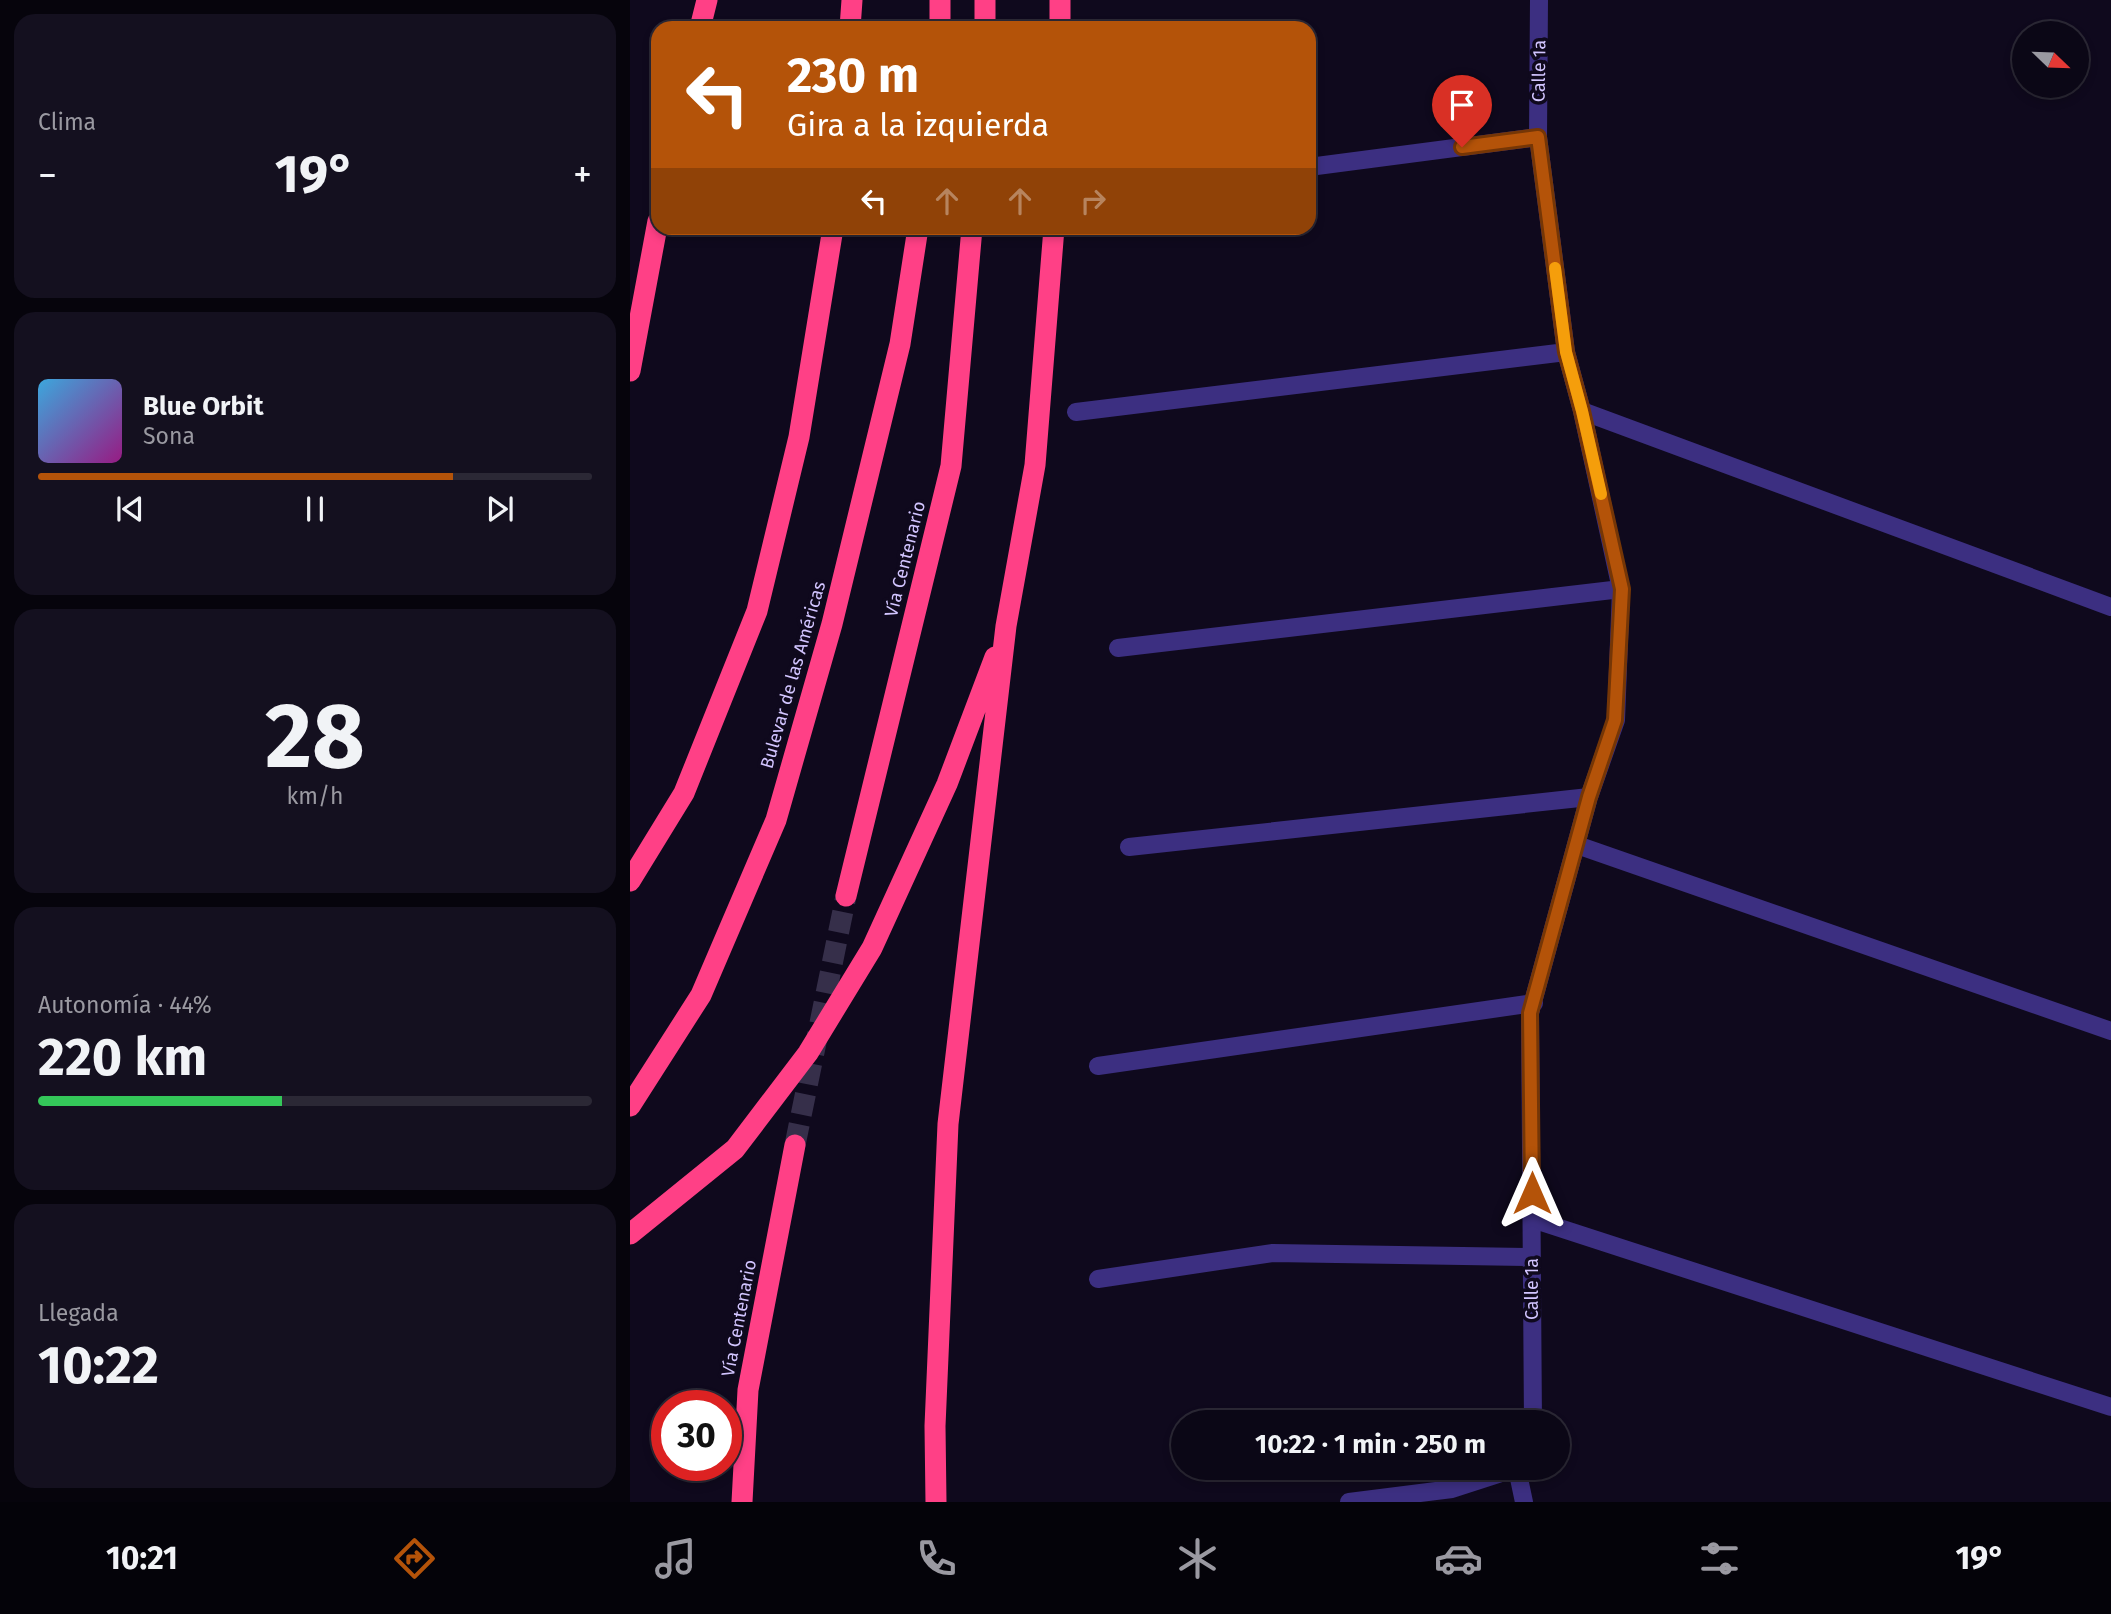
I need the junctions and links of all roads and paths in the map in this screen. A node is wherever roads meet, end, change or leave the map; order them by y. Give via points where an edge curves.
1 (707, 0) edge
2 (852, 0) edge
3 (940, 0) edge
4 (985, 0) edge
5 (1060, 0) edge
6 (1539, 0) edge
7 (702, 21) edge
8 (850, 21) edge
9 (940, 21) edge
10 (985, 21) edge
11 (1060, 21) edge
12 (1538, 137) junction
13 (1316, 166) edge
14 (655, 235) edge
15 (832, 235) edge
16 (917, 235) edge
17 (971, 235) edge
18 (1053, 235) edge
19 (1566, 352) junction
20 (630, 370) edge
21 (1582, 411) junction
22 (1076, 412) dead end
23 (1622, 589) junction
24 (2111, 607) edge
25 (1006, 626) junction
26 (1118, 648) dead end
27 (1589, 797) junction
28 (1577, 845) junction
29 (1129, 847) dead end
30 (630, 881) edge
31 (846, 896) tunnel mouth
32 (1534, 1003) junction
33 (2111, 1031) edge
34 (1098, 1066) dead end
35 (630, 1106) edge
36 (794, 1145) tunnel mouth
37 (1532, 1219) junction
38 (630, 1234) edge
39 (1532, 1256) junction
40 (1098, 1279) dead end
41 (2111, 1407) edge
42 (1533, 1410) edge
43 (1481, 1480) edge
44 (1519, 1480) edge
45 (742, 1502) edge
46 (936, 1502) edge
47 (1349, 1502) edge
48 (1524, 1502) edge

1 - 7 highway
2 - 8 highway
3 - 9 highway
4 - 10 highway
5 - 11 highway
6 - 12 street, Calle 1a
12 - 13 street
12 - 19 street, Calle 1a
14 - 20 highway
15 - 30 highway via 799,437 758,611 684,793
16 - 35 highway, Bulevar de las Américas via 897,358 832,624 776,820 701,995
17 - 31 highway, Vía Centenario via 951,466
18 - 25 highway via 1035,465
19 - 21 street, Calle 1a
19 - 22 street
21 - 23 street, Calle 1a
21 - 24 street
23 - 26 street
23 - 27 street, Calle 1a via 1615,720
25 - 38 highway via 947,784 877,935 808,1053 735,1149
25 - 46 highway via 948,1124
27 - 28 street, Calle 1a
27 - 29 street
28 - 32 street, Calle 1a
28 - 33 street
32 - 34 street
32 - 37 street, Calle 1a via 1530,1013
36 - 45 highway, Vía Centenario via 748,1390
37 - 39 street, Calle 1a
37 - 41 street
39 - 40 street via 1273,1253
39 - 42 street, Calle 1a
43 - 47 street via 1452,1489
44 - 48 street

